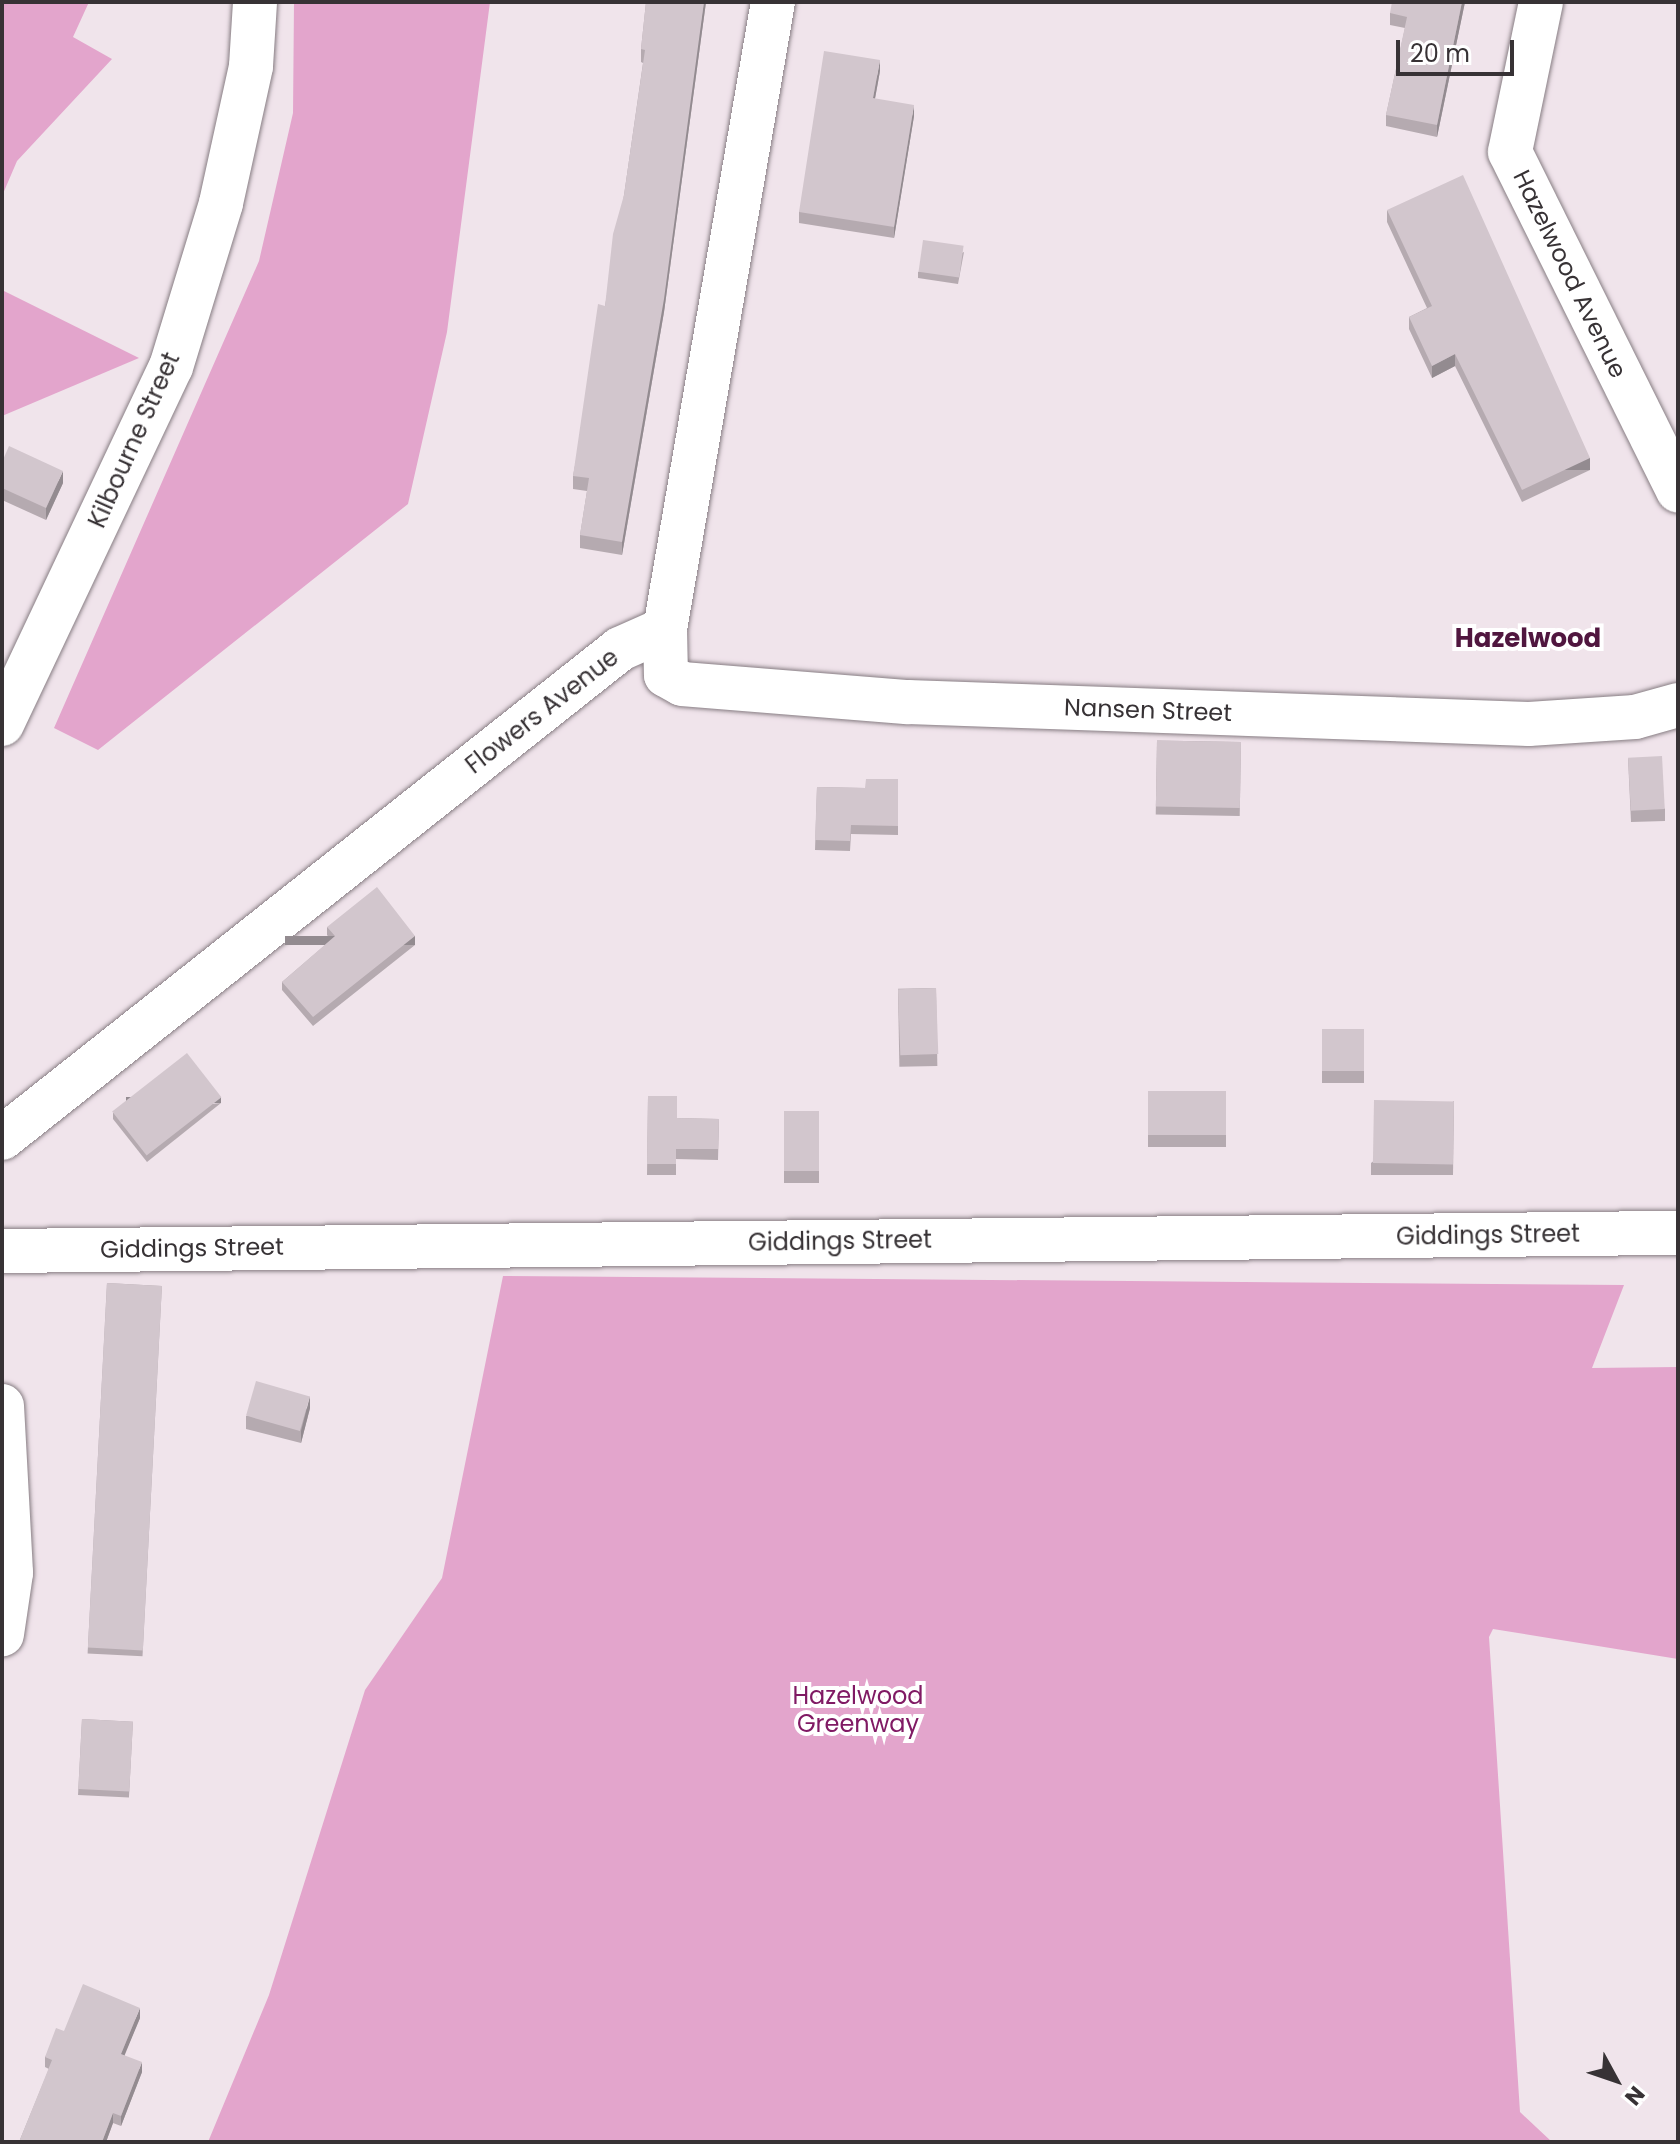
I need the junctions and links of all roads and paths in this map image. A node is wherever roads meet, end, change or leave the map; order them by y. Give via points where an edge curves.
1 (255, 2) edge
2 (773, 2) edge
3 (1541, 2) edge
4 (1678, 491) edge
5 (665, 629) junction
6 (1678, 705) edge
7 (2, 724) edge
8 (2, 1138) edge
9 (1678, 1233) edge
10 (2, 1251) edge
11 (2, 1406) edge
12 (2, 1634) edge

1 - 7 street, Kilbourne Street via 251,66 221,203 171,367
2 - 5 street
3 - 4 street, Hazelwood Avenue via 1510,152
5 - 6 street, Nansen Street via 666,675 682,684 908,702 1529,724 1635,717
5 - 8 street, Flowers Avenue via 620,649
9 - 10 street, Giddings Street
11 - 12 street via 11,1573

